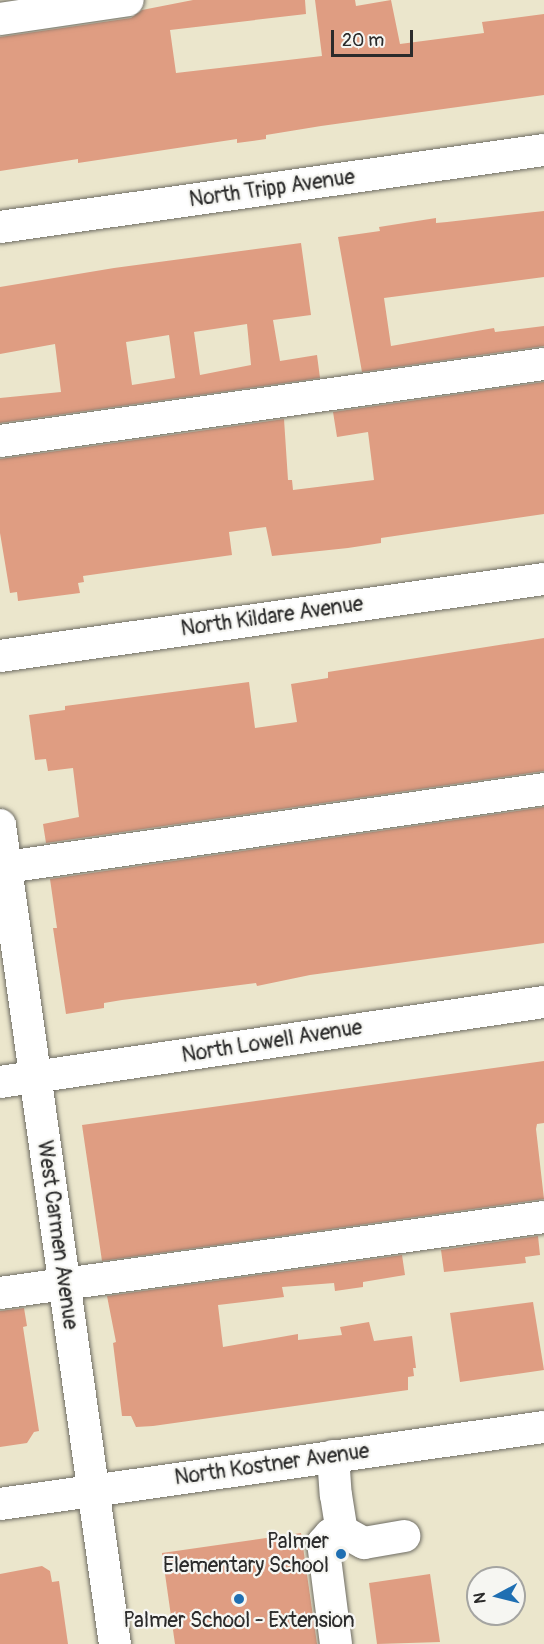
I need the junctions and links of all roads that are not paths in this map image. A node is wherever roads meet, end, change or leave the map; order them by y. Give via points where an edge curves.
1 (128, 0) edge
2 (0, 19) edge
3 (544, 150) edge
4 (0, 227) edge
5 (544, 364) edge
6 (0, 441) edge
7 (544, 579) edge
8 (0, 656) edge
9 (544, 789) edge
10 (0, 825) edge
11 (3, 868) edge
12 (544, 1002) edge
13 (35, 1077) junction
14 (0, 1082) edge
15 (544, 1217) edge
16 (64, 1284) junction
17 (0, 1293) edge
18 (544, 1427) edge
19 (333, 1456) junction
20 (93, 1490) junction
21 (0, 1504) edge
22 (342, 1531) junction
23 (404, 1536) dead end
24 (115, 1644) edge
25 (336, 1644) edge

1 - 2 street
3 - 4 street, North Tripp Avenue
5 - 6 street
7 - 8 street, North Kildare Avenue
9 - 11 street
10 - 11 street, West Carmen Avenue
11 - 13 street, West Carmen Avenue
12 - 13 street, North Lowell Avenue
13 - 14 street, North Lowell Avenue
13 - 16 street, West Carmen Avenue
15 - 16 street
16 - 17 street
16 - 20 street, West Carmen Avenue
18 - 19 street, North Kostner Avenue
19 - 20 street, North Kostner Avenue
19 - 22 street
20 - 21 street, North Kostner Avenue
20 - 24 street, West Carmen Avenue
22 - 23 street via 364,1543
22 - 25 street via 323,1543

